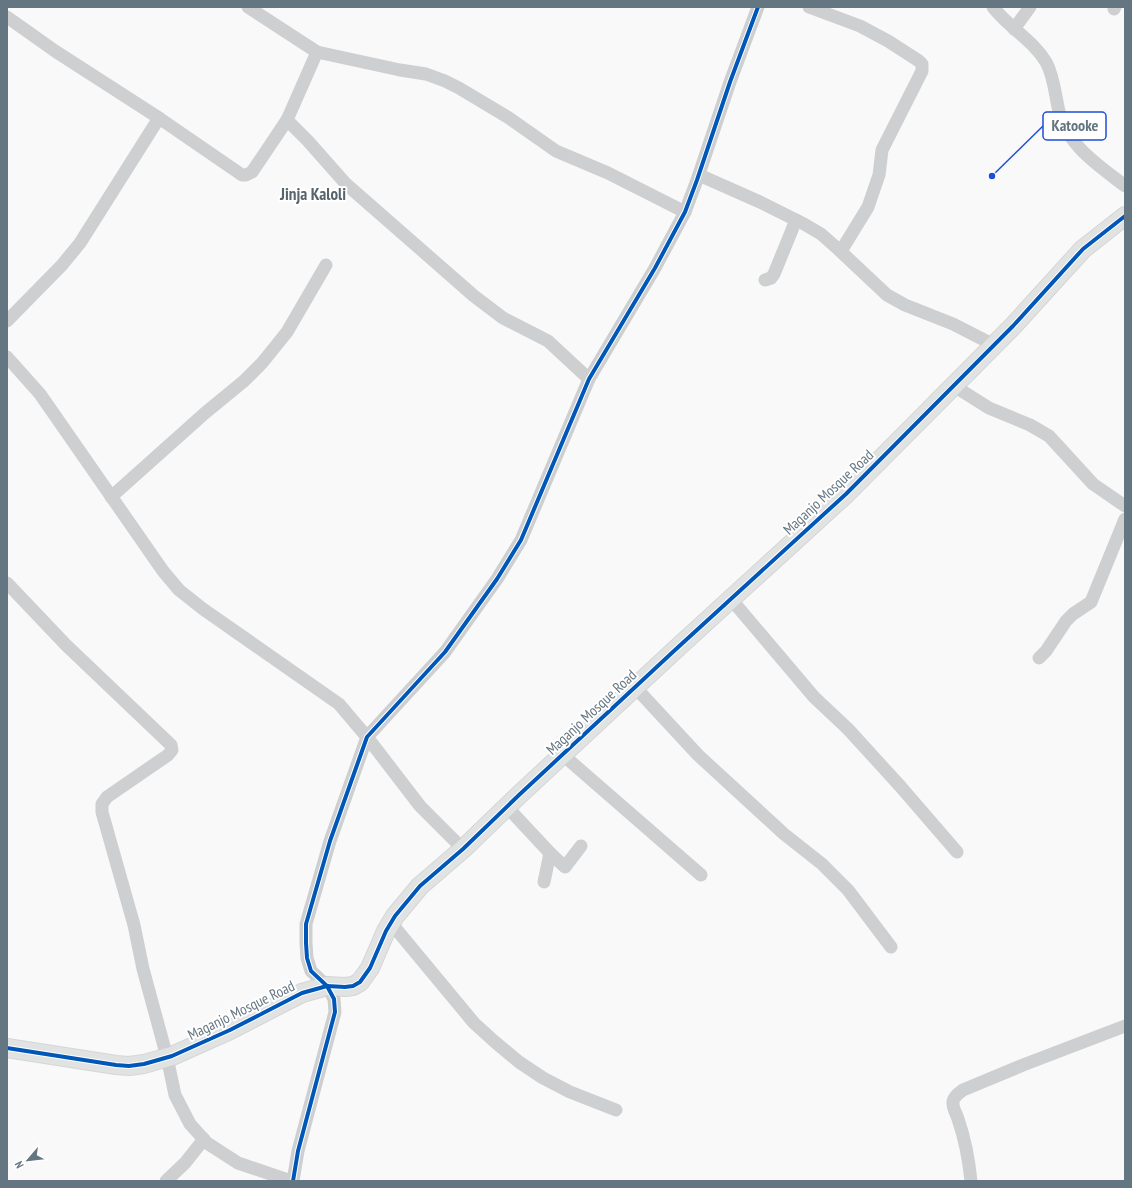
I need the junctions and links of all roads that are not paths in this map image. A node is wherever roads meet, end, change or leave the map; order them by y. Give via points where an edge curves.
1 (248, 7) edge
2 (758, 7) edge
3 (808, 7) edge
4 (993, 7) edge
5 (1030, 7) edge
6 (7, 17) edge
7 (1014, 29) junction
8 (317, 52) junction
9 (159, 118) junction
10 (287, 120) junction
11 (699, 175) junction
12 (1125, 186) edge
13 (685, 212) junction
14 (1125, 216) edge
15 (796, 220) junction
16 (841, 252) junction
17 (326, 265) dead end
18 (765, 280) dead end
19 (7, 321) edge
20 (994, 345) junction
21 (7, 357) edge
22 (589, 380) junction
23 (954, 386) junction
24 (111, 497) junction
25 (1125, 506) edge
26 (1125, 519) edge
27 (7, 583) edge
28 (731, 599) junction
29 (1039, 658) dead end
30 (635, 687) junction
31 (367, 737) junction
32 (562, 755) junction
33 (507, 807) junction
34 (581, 846) dead end
35 (463, 849) junction
36 (956, 852) dead end
37 (550, 853) junction
38 (701, 875) dead end
39 (544, 882) dead end
40 (391, 923) junction
41 (892, 947) dead end
42 (327, 986) junction
43 (1125, 1026) edge
44 (7, 1048) edge
45 (167, 1057) junction
46 (616, 1110) dead end
47 (204, 1139) junction
48 (166, 1181) edge
49 (292, 1181) edge
50 (971, 1181) edge

1 - 8 street
2 - 11 street
3 - 16 street via 860,26 888,40 919,60 923,67 882,150 879,175 868,207
4 - 7 street
5 - 7 street
6 - 9 street
7 - 12 street via 1039,52 1046,64 1060,115 1070,138 1093,161
8 - 10 street
8 - 13 street via 426,74 445,81 509,118 556,151 608,173
9 - 10 street via 238,174 246,176 252,172
9 - 19 street via 80,243
10 - 22 street via 346,184 474,296 503,318 548,341
11 - 13 street
11 - 15 street
13 - 22 street
14 - 20 street, Maganjo Mosque Road via 1083,249
15 - 16 street via 820,234
15 - 18 street via 774,274
16 - 20 street via 887,295
17 - 24 street via 288,332 262,363
20 - 23 street, Maganjo Mosque Road
21 - 24 street via 40,394
22 - 31 street via 521,540 510,560 445,652
23 - 25 street via 989,408 1049,436 1093,484
23 - 28 street, Maganjo Mosque Road via 846,494
24 - 31 street via 179,590 339,704
26 - 29 street via 1092,602 1066,621
27 - 45 street via 171,745 172,750 168,755 106,797 102,804
28 - 30 street, Maganjo Mosque Road
28 - 36 street via 814,697 895,780
30 - 32 street, Maganjo Mosque Road
30 - 41 street via 698,755 848,890
31 - 35 street via 420,806
31 - 42 street via 332,834 306,924 307,958 311,971
32 - 33 street, Maganjo Mosque Road
32 - 38 street
33 - 35 street, Maganjo Mosque Road
33 - 37 street
34 - 37 street via 565,866
35 - 40 street, Maganjo Mosque Road via 420,886
37 - 39 street
40 - 42 street, Maganjo Mosque Road via 370,968 360,982 345,987
40 - 46 street via 474,1023 519,1062 570,1092
42 - 45 street, Maganjo Mosque Road via 302,993 199,1045
42 - 49 street via 334,1000 335,1012
43 - 50 street via 1023,1065 957,1095 953,1104 966,1148
44 - 45 street, Maganjo Mosque Road via 116,1066 144,1064
45 - 47 street via 175,1094 190,1124
47 - 48 street via 185,1163
47 - 49 street via 238,1163

